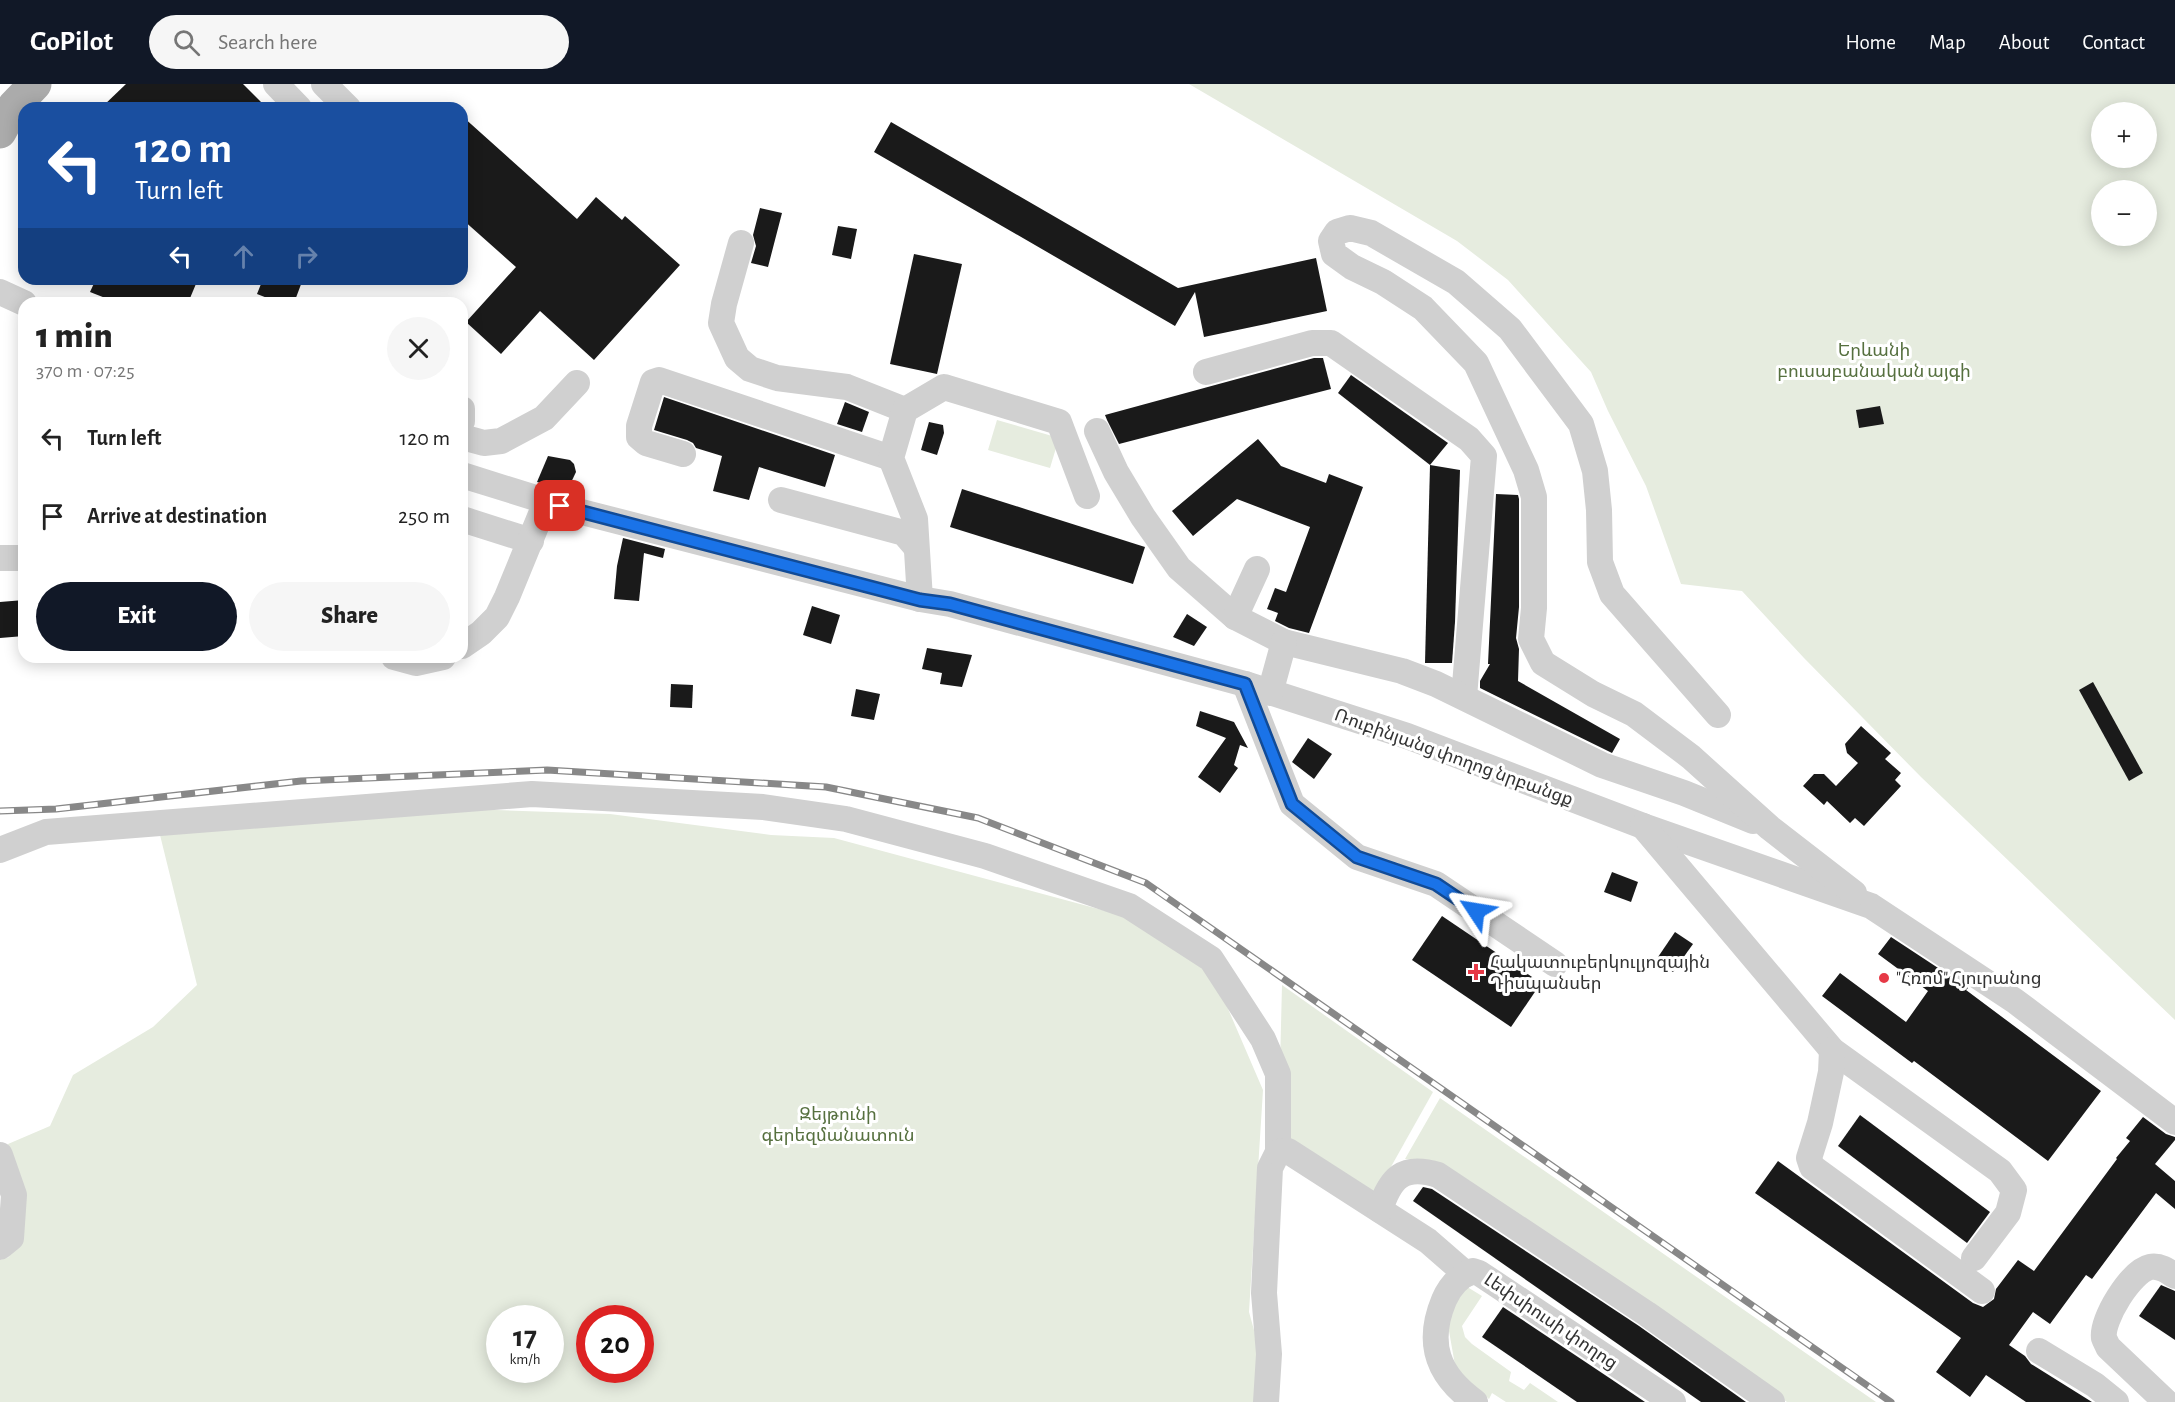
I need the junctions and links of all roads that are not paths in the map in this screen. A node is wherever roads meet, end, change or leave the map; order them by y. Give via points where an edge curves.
1 (35, 84) edge
2 (276, 84) edge
3 (324, 84) edge
4 (19, 102) edge
5 (293, 102) edge
6 (342, 102) edge
7 (18, 103) edge
8 (0, 132) edge
9 (741, 243) dead end
10 (0, 292) edge
11 (18, 300) edge
12 (1206, 372) dead end
13 (577, 383) dead end
14 (905, 410) junction
15 (1097, 431) dead end
16 (468, 439) edge
17 (684, 454) dead end
18 (891, 458) junction
19 (468, 477) edge
20 (1087, 496) dead end
21 (781, 500) dead end
22 (546, 502) junction
23 (468, 521) edge
24 (531, 541) junction
25 (916, 547) junction
26 (0, 558) edge
27 (18, 558) edge
28 (1257, 569) dead end
29 (920, 600) junction
30 (1235, 617) junction
31 (468, 642) edge
32 (1284, 642) junction
33 (1245, 684) junction
34 (1270, 693) junction
35 (1464, 696) junction
36 (1718, 716) dead end
37 (1643, 826) junction
38 (1770, 828) junction
39 (0, 850) edge
40 (1871, 906) junction
41 (1555, 964) dead end
42 (1832, 1050) junction
43 (2175, 1122) edge
44 (1278, 1152) junction
45 (0, 1155) edge
46 (1380, 1210) junction
47 (0, 1247) edge
48 (1974, 1258) dead end
49 (1466, 1274) junction
50 (2175, 1276) edge
51 (1982, 1291) dead end
52 (2039, 1351) dead end
53 (1266, 1402) edge
54 (1475, 1402) edge
55 (1673, 1402) edge
56 (1772, 1402) edge
57 (2116, 1402) edge
58 (2166, 1402) edge

1 - 4 main road
2 - 5 street
3 - 6 street
7 - 8 main road
9 - 14 street via 721,323 737,358 750,369 777,378 848,387
10 - 11 street
12 - 35 street via 1312,343 1331,344 1468,439 1484,456
13 - 16 street via 544,418 501,441 484,443
14 - 18 street
14 - 20 street via 945,387 1059,422
15 - 30 street via 1143,518 1179,568
17 - 18 street via 646,443 639,437 653,382 659,380
18 - 25 street via 915,519
19 - 22 street, Ռուբինյանց փողոց նրբանցք
21 - 25 street via 904,534
22 - 24 street
22 - 29 street, Ռուբինյանց փողոց նրբանցք
23 - 24 street
24 - 31 street via 497,617
25 - 29 street
26 - 27 street
28 - 30 street
29 - 33 street, Ռուբինյանց փողոց նրբանցք via 950,604
30 - 32 street
32 - 34 street
32 - 35 street via 1402,671
33 - 34 street, Ռուբինյանց փողոց նրբանցք
33 - 41 street via 1292,804 1357,857 1436,884
34 - 37 street, Ռուբինյանց փողոց նրբանցք via 1407,736
35 - 38 street via 1602,765
36 - 38 street via 1612,594 1599,561 1595,471 1581,424 1510,329 1456,282 1371,234 1350,228 1337,232 1331,241 1334,254 1423,308 1476,363 1526,470 1534,497 1531,639 1543,663 1634,714
37 - 40 street, Ռուբինյանց փողոց նրբանցք
37 - 42 street
38 - 40 street
39 - 44 street via 46,832 532,794 763,807 846,819 985,856 1129,906 1211,959 1263,1040 1278,1074
40 - 43 street, Ռուբինյանց փողոց նրբանցք via 2014,1001
42 - 48 street via 2000,1171 2014,1190 2008,1213
42 - 51 street via 1831,1072 1809,1158 1812,1167
44 - 46 street via 1288,1151
44 - 53 street via 1270,1168 1264,1293 1269,1354
45 - 47 street via 15,1195 11,1238
46 - 49 street via 1428,1241
46 - 56 street via 1398,1176 1408,1171 1438,1175
49 - 54 street, Լեփսիուսի փողոց via 1457,1280 1441,1308 1435,1326 1435,1348 1448,1377
49 - 55 street, Լեփսիուսի փողոց via 1479,1273
50 - 58 street via 2165,1268 2151,1266 2137,1273 2107,1320 2104,1338 2108,1347
52 - 57 street

